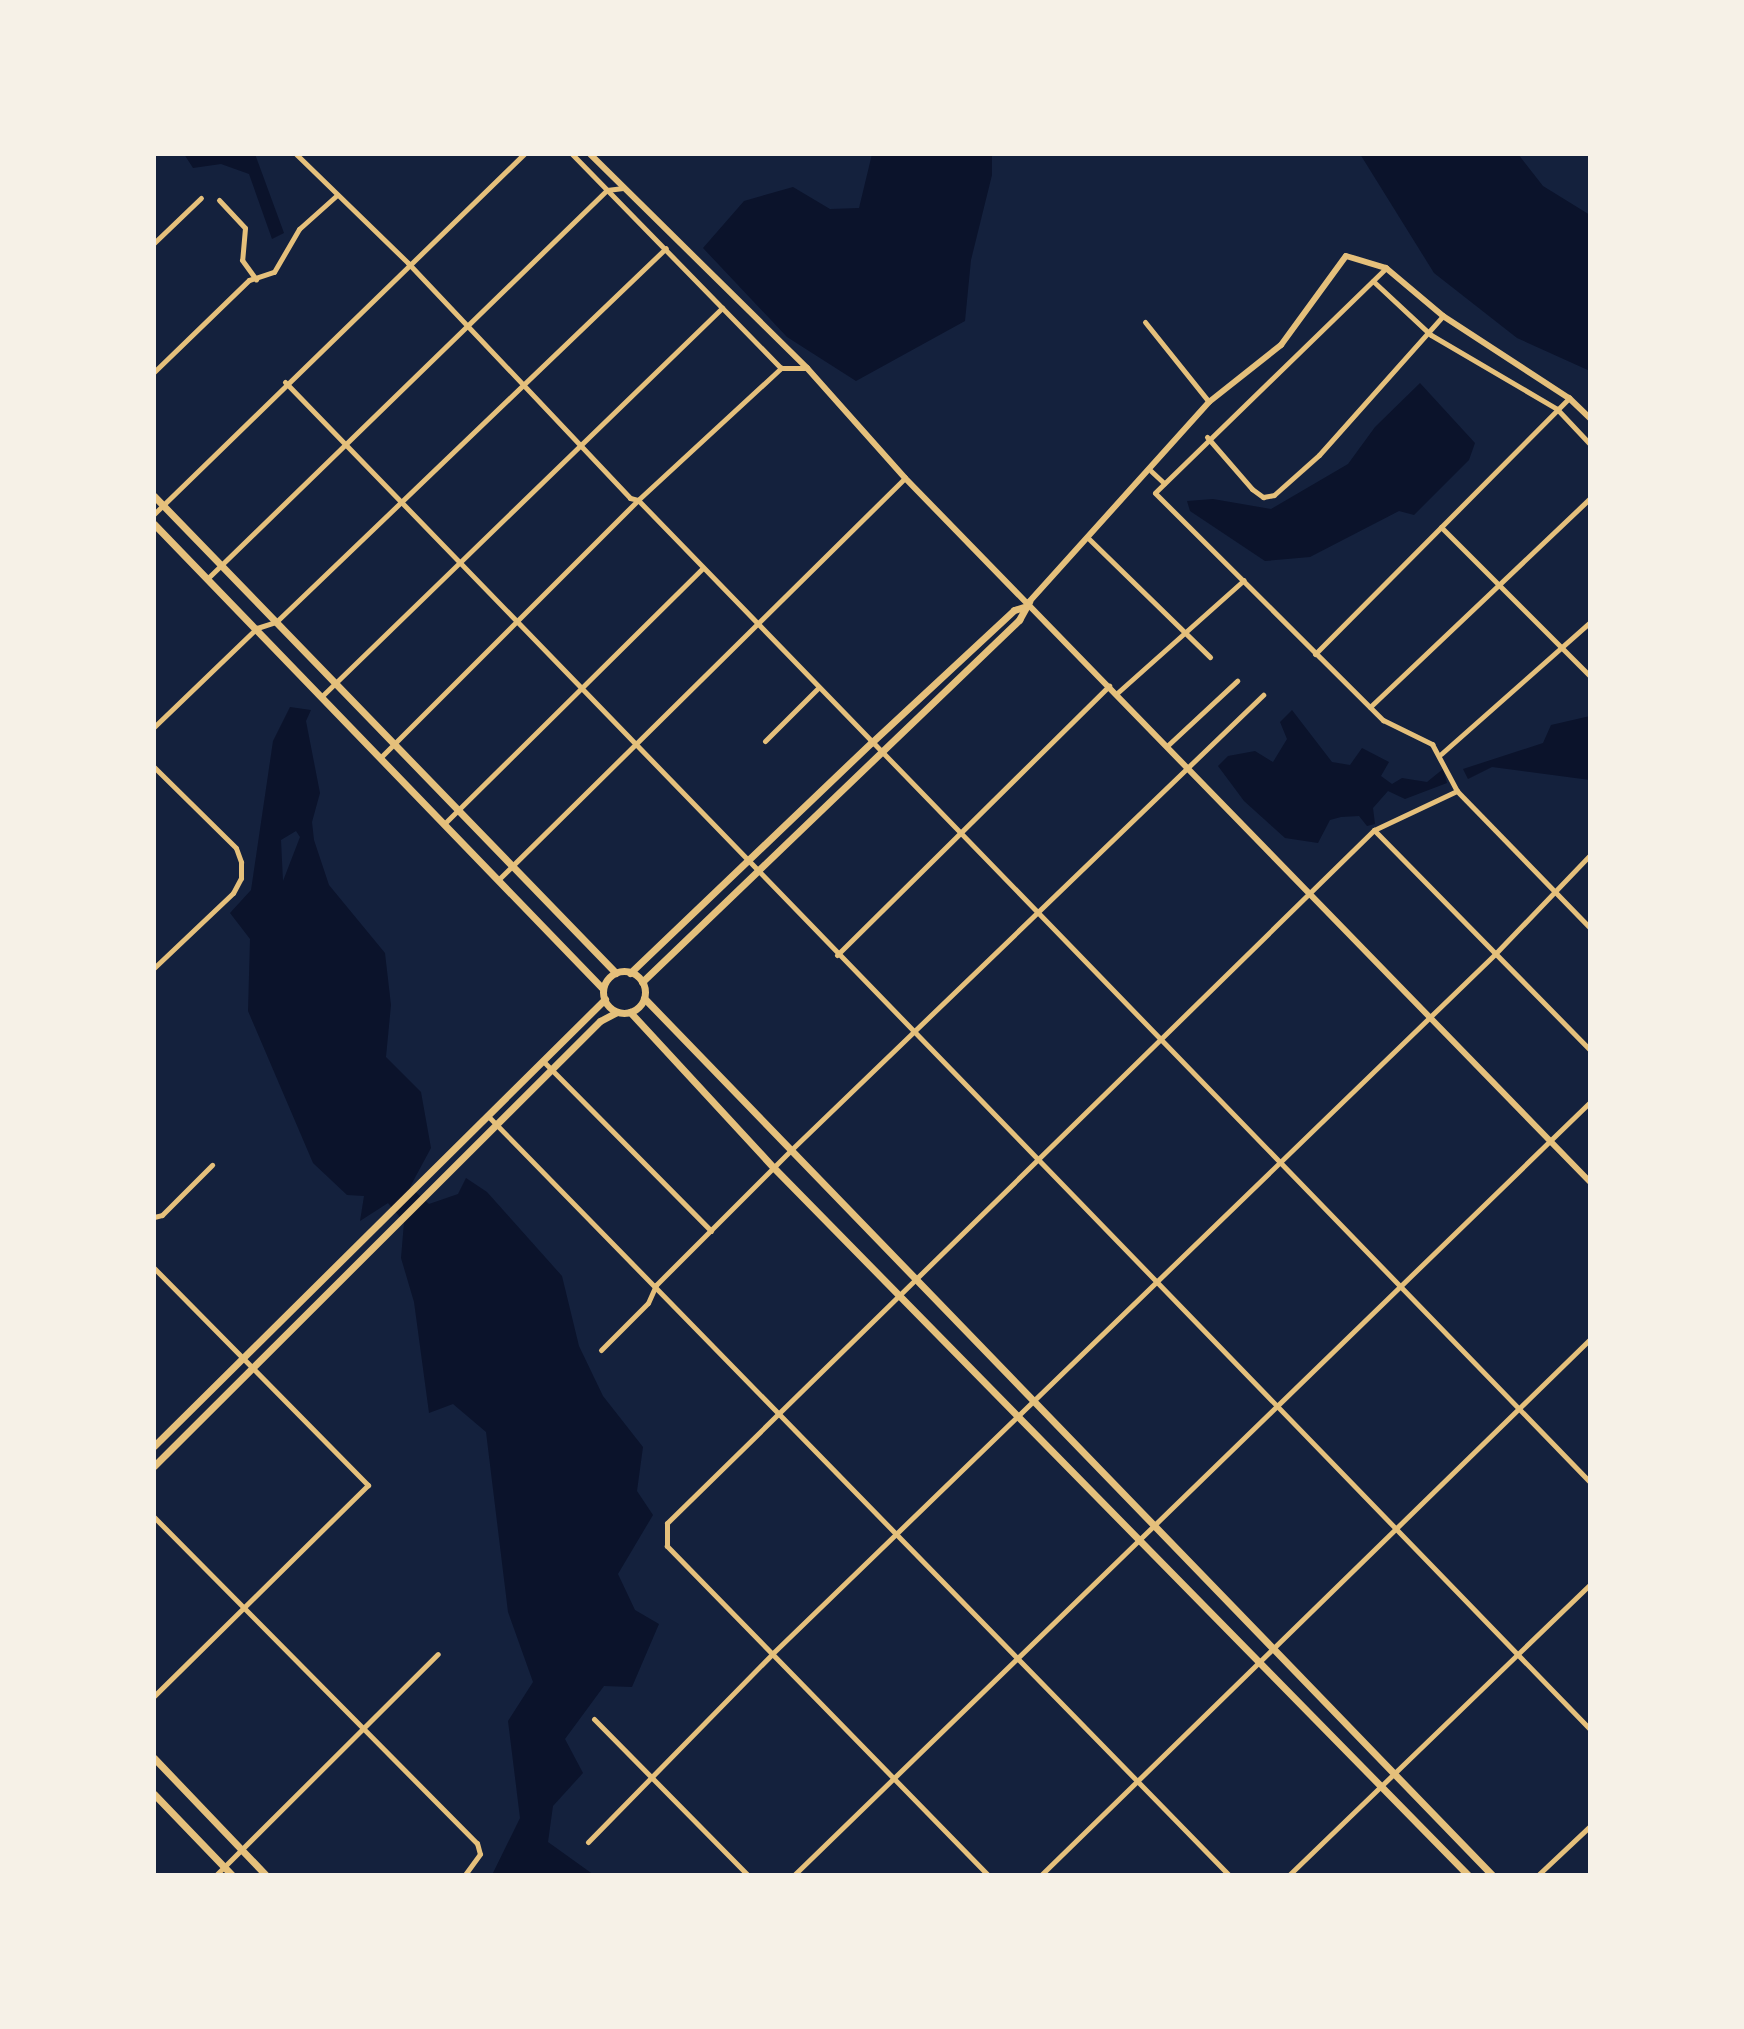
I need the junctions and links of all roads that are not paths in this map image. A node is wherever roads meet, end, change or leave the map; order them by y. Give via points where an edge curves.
1 (524, 154) edge
2 (572, 154) edge
3 (590, 154) edge
4 (297, 155) edge
5 (623, 188) junction
6 (607, 190) junction
7 (337, 195) junction
8 (201, 198) dead end
9 (219, 200) dead end
10 (154, 243) edge
11 (666, 248) junction
12 (408, 263) junction
13 (1386, 268) junction
14 (256, 280) junction
15 (1373, 281) junction
16 (722, 308) junction
17 (1443, 316) junction
18 (1145, 322) dead end
19 (466, 326) junction
20 (1431, 335) junction
21 (781, 368) junction
22 (807, 368) junction
23 (154, 372) edge
24 (285, 382) junction
25 (523, 384) junction
26 (1569, 398) junction
27 (1209, 402) junction
28 (1557, 409) junction
29 (1590, 418) edge
30 (1207, 437) junction
31 (578, 444) junction
32 (1590, 444) edge
33 (343, 446) junction
34 (1151, 471) junction
35 (905, 478) junction
36 (1164, 483) junction
37 (154, 496) edge
38 (1590, 498) edge
39 (638, 500) junction
40 (400, 502) junction
41 (163, 505) junction
42 (154, 514) edge
43 (154, 524) edge
44 (1441, 527) junction
45 (1087, 537) junction
46 (458, 562) junction
47 (220, 566) junction
48 (702, 569) junction
49 (209, 577) junction
50 (1244, 579) junction
51 (1501, 584) junction
52 (1027, 604) junction
53 (276, 622) junction
54 (1590, 622) edge
55 (517, 623) junction
56 (757, 626) junction
57 (257, 628) junction
58 (1181, 634) junction
59 (1563, 648) junction
60 (1315, 654) junction
61 (1210, 657) dead end
62 (1590, 676) edge
63 (1237, 681) dead end
64 (337, 684) junction
65 (1109, 686) junction
66 (581, 689) junction
67 (817, 689) junction
68 (1116, 694) junction
69 (1263, 695) dead end
70 (321, 697) junction
71 (1370, 707) junction
72 (154, 727) edge
73 (765, 741) dead end
74 (635, 742) junction
75 (871, 743) junction
76 (393, 746) junction
77 (1167, 746) junction
78 (881, 754) junction
79 (1441, 754) junction
80 (380, 758) junction
81 (154, 767) edge
82 (1190, 770) junction
83 (1457, 791) junction
84 (455, 811) junction
85 (444, 824) junction
86 (1374, 830) junction
87 (959, 832) junction
88 (1590, 855) edge
89 (746, 863) junction
90 (509, 867) junction
91 (757, 874) junction
92 (498, 880) junction
93 (1556, 891) junction
94 (1308, 893) junction
95 (1035, 915) junction
96 (1590, 928) edge
97 (1495, 954) junction
98 (837, 955) junction
99 (154, 968) edge
100 (616, 973) junction
101 (630, 973) junction
102 (642, 982) junction
103 (603, 989) junction
104 (644, 998) junction
105 (605, 999) junction
106 (617, 1012) junction
107 (630, 1012) junction
108 (1429, 1015) junction
109 (913, 1036) junction
110 (1160, 1038) junction
111 (1590, 1050) edge
112 (543, 1061) junction
113 (552, 1070) junction
114 (1590, 1102) edge
115 (488, 1116) junction
116 (498, 1125) junction
117 (1550, 1141) junction
118 (791, 1150) junction
119 (1036, 1158) junction
120 (1281, 1164) junction
121 (212, 1165) dead end
122 (774, 1168) junction
123 (1590, 1182) edge
124 (154, 1217) edge
125 (711, 1231) junction
126 (154, 1268) edge
127 (914, 1278) junction
128 (1155, 1283) junction
129 (656, 1285) junction
130 (1400, 1287) junction
131 (897, 1294) junction
132 (1590, 1339) edge
133 (601, 1350) dead end
134 (243, 1357) junction
135 (253, 1368) junction
136 (1032, 1401) junction
137 (1519, 1408) junction
138 (777, 1410) junction
139 (1277, 1410) junction
140 (1017, 1415) junction
141 (154, 1446) edge
142 (154, 1466) edge
143 (1590, 1482) edge
144 (154, 1517) edge
145 (1155, 1525) junction
146 (1397, 1532) junction
147 (897, 1533) junction
148 (1141, 1538) junction
149 (1590, 1584) edge
150 (245, 1610) junction
151 (1275, 1650) junction
152 (773, 1653) junction
153 (438, 1654) dead end
154 (1516, 1654) junction
155 (1016, 1656) junction
156 (1260, 1665) junction
157 (154, 1696) edge
158 (594, 1719) dead end
159 (1590, 1729) edge
160 (364, 1731) junction
161 (154, 1758) edge
162 (1395, 1775) junction
163 (895, 1776) junction
164 (652, 1777) junction
165 (1138, 1782) junction
166 (1382, 1787) junction
167 (154, 1794) edge
168 (1590, 1826) edge
169 (588, 1842) dead end
170 (242, 1851) junction
171 (224, 1867) junction
172 (216, 1875) edge
173 (232, 1875) edge
174 (266, 1875) edge
175 (465, 1875) edge
176 (748, 1875) edge
177 (794, 1875) edge
178 (988, 1875) edge
179 (1041, 1875) edge
180 (1229, 1875) edge
181 (1289, 1875) edge
182 (1468, 1875) edge
183 (1492, 1875) edge
184 (1538, 1875) edge

1 - 12 street
2 - 6 street
3 - 5 street
4 - 7 street
5 - 6 street
5 - 22 street
6 - 11 street
6 - 19 street
7 - 12 street
7 - 14 street via 299,229 274,272
8 - 10 street
9 - 14 street via 245,228 242,260
11 - 16 street
11 - 25 street
12 - 19 street
12 - 24 street
13 - 15 street
13 - 17 street
13 - 27 street via 1346,256 1281,345
14 - 23 street via 249,280
15 - 20 street
15 - 30 street via 1271,383
16 - 21 street
16 - 31 street
17 - 20 street
17 - 26 street
18 - 27 street
19 - 25 street
19 - 33 street
20 - 28 street
20 - 30 street via 1274,495 1263,497 1252,489
21 - 22 street
21 - 39 street
22 - 35 street
24 - 33 street
24 - 41 street
25 - 31 street
25 - 40 street
26 - 28 street
26 - 29 street
27 - 34 street
28 - 32 street
28 - 44 street
30 - 36 street
31 - 39 street
31 - 46 street
33 - 40 street
33 - 47 street
34 - 36 street
34 - 45 street
35 - 52 street
35 - 56 street
36 - 50 street via 1155,493
37 - 41 main road
38 - 51 street
39 - 48 street
39 - 55 street
40 - 46 street
40 - 53 street
41 - 42 street
41 - 47 main road
43 - 49 main road
44 - 51 street
44 - 60 street
45 - 52 street
45 - 58 street
46 - 55 street
46 - 64 street
47 - 49 street
47 - 53 main road
48 - 56 street
48 - 66 street
49 - 57 main road
50 - 58 street
50 - 60 street
51 - 59 street
51 - 71 street
52 - 65 street
52 - 75 main road via 1014,610
52 - 78 main road via 1019,620
53 - 57 street
53 - 64 main road
54 - 59 street
55 - 66 street
55 - 76 street
56 - 67 street
56 - 74 street
57 - 70 main road
57 - 72 street
58 - 61 street
58 - 68 street
59 - 62 street
59 - 79 street
60 - 71 street
63 - 77 street
64 - 70 street
64 - 76 main road
65 - 68 street
65 - 87 street
66 - 74 street
66 - 84 street
67 - 73 street
67 - 75 street
68 - 77 street
69 - 82 street
70 - 80 main road
71 - 79 street
74 - 89 street
74 - 90 street
75 - 78 street
75 - 89 main road
76 - 80 street
76 - 84 main road
77 - 82 street
78 - 87 street
78 - 91 main road
79 - 83 street
80 - 85 main road
81 - 99 street via 236,848 241,862 233,893
82 - 94 street
82 - 95 street
83 - 86 street
83 - 93 street
84 - 85 street
84 - 90 main road
85 - 92 main road
86 - 94 street
86 - 97 street
87 - 95 street
87 - 98 street
88 - 93 street
89 - 91 street
89 - 101 main road
90 - 92 street
90 - 100 main road
91 - 98 street
91 - 102 main road
92 - 103 main road
93 - 96 street
93 - 97 street
94 - 108 street
94 - 110 street
95 - 109 street
95 - 110 street
97 - 108 street
97 - 111 street
98 - 109 street
100 - 101 main road
100 - 103 main road
101 - 102 main road
102 - 104 main road
103 - 105 main road
104 - 107 main road
104 - 118 main road
105 - 106 main road
105 - 112 main road
106 - 107 main road
106 - 113 main road
107 - 122 main road
108 - 117 street
108 - 120 street
109 - 118 street
109 - 119 street
110 - 119 street
110 - 120 street
112 - 113 street
112 - 115 main road
113 - 116 main road
113 - 125 street
114 - 117 street
115 - 116 street
115 - 134 main road via 410,1187
116 - 129 street
116 - 135 main road
117 - 123 street
117 - 130 street
118 - 122 street
118 - 127 main road
119 - 127 street
119 - 128 street
120 - 128 street
120 - 130 street
121 - 124 street
122 - 125 street
122 - 131 main road
125 - 129 street
126 - 134 street
127 - 131 street
127 - 136 main road
128 - 136 street
128 - 139 street
129 - 133 street via 648,1303
129 - 138 street
130 - 137 street
130 - 139 street
131 - 138 street
131 - 140 main road
132 - 137 street
134 - 135 street
134 - 141 main road
135 - 142 main road
135 - 150 street via 368,1485
136 - 140 street
136 - 145 main road
137 - 143 street
137 - 146 street
138 - 147 street
138 - 152 street via 667,1523 663,1534 667,1546
139 - 145 street
139 - 146 street
140 - 147 street
140 - 148 main road
144 - 150 street
145 - 148 street
145 - 151 main road
146 - 151 street
146 - 154 street
147 - 152 street
147 - 155 street
148 - 155 street
148 - 156 main road
149 - 154 street
150 - 157 street
150 - 160 street
151 - 156 street
151 - 162 main road
152 - 163 street
152 - 164 street
153 - 160 street
154 - 159 street
154 - 162 street
155 - 163 street
155 - 165 street
156 - 165 street
156 - 166 main road
158 - 164 street
160 - 170 street
160 - 175 street via 477,1843 480,1854
161 - 170 main road
162 - 166 street
162 - 183 main road
163 - 177 street
163 - 178 street
164 - 169 street
164 - 176 street
165 - 179 street
165 - 180 street
166 - 181 street
166 - 182 main road
167 - 171 main road
168 - 184 street
170 - 171 street
170 - 174 main road
171 - 172 street
171 - 173 main road

